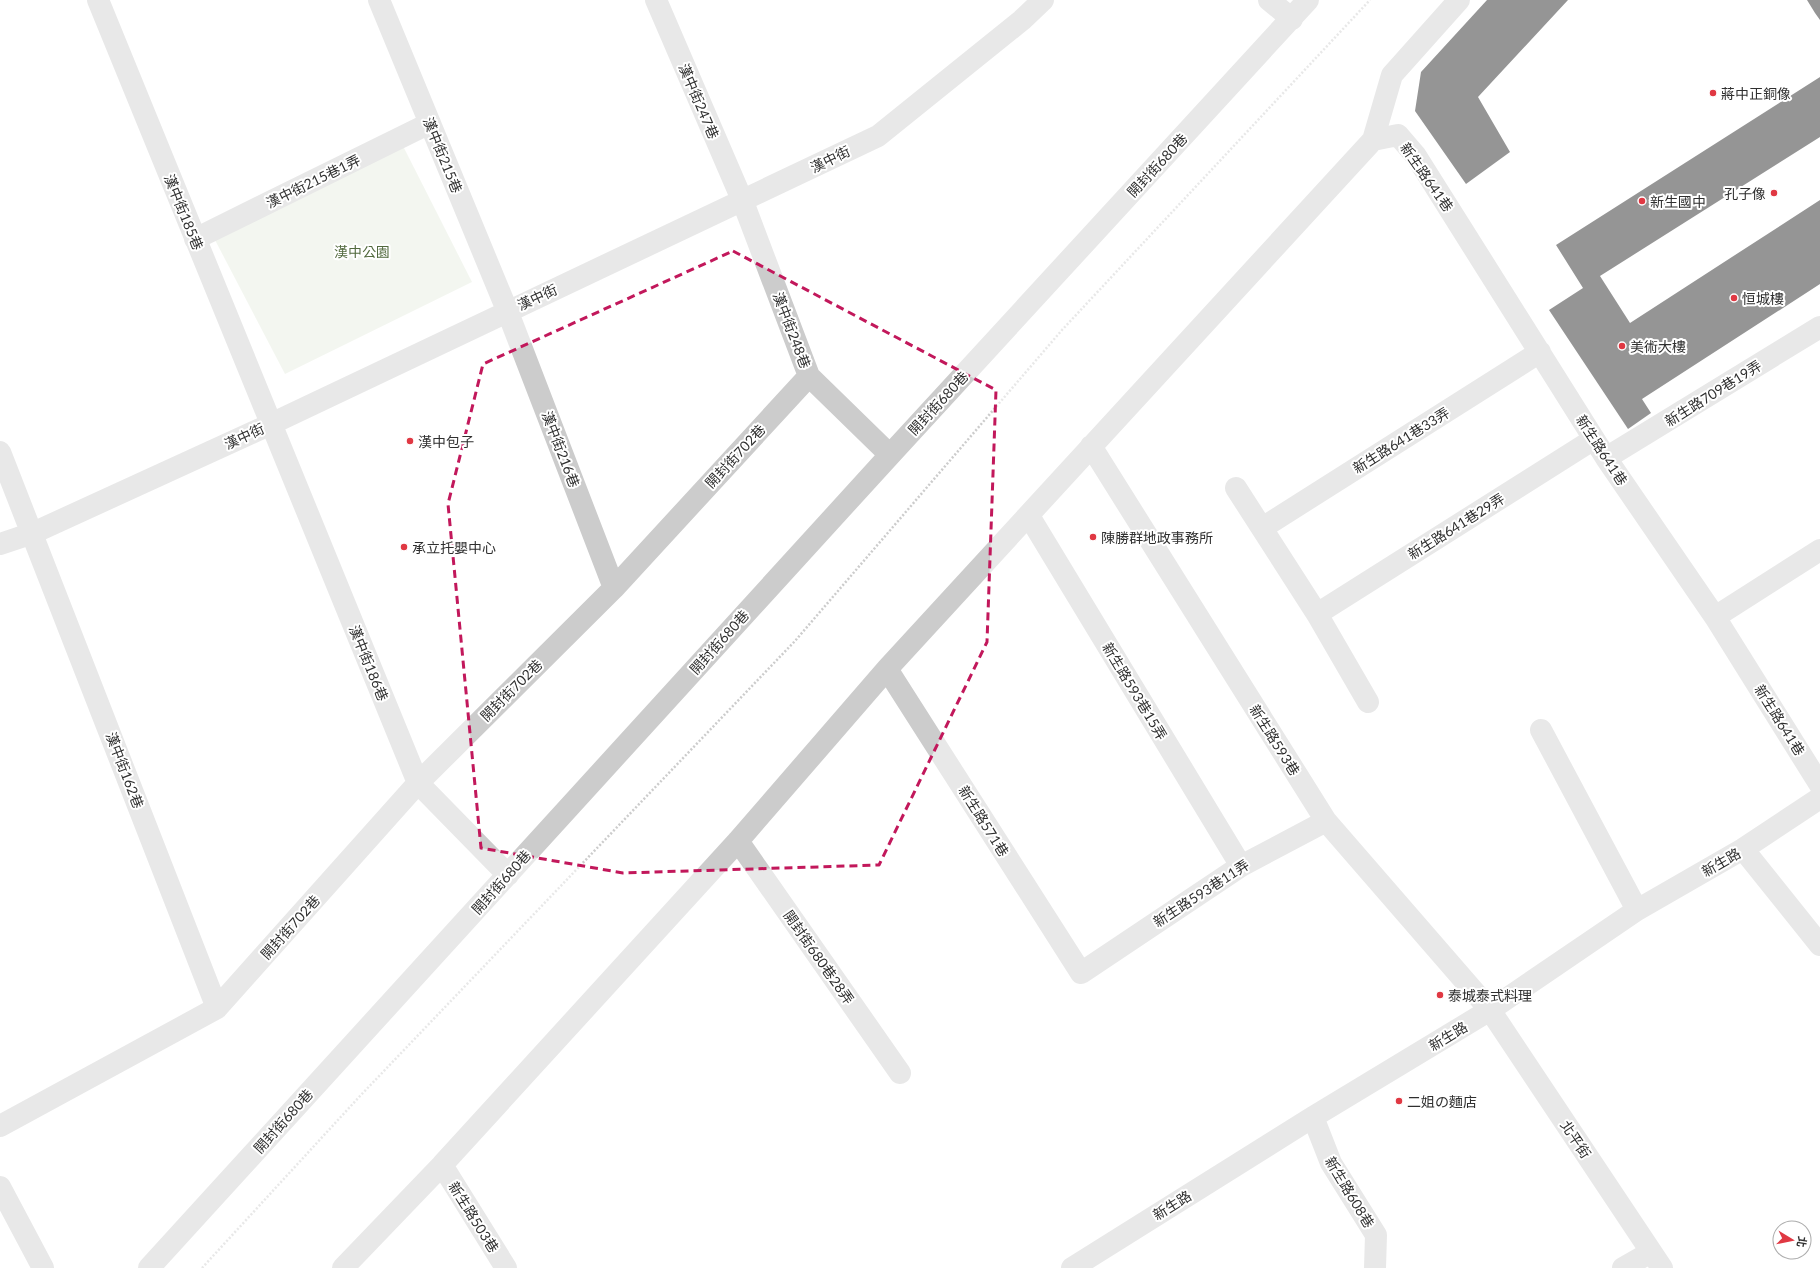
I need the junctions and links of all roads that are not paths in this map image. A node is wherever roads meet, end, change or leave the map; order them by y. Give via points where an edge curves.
1 (98, 0) edge
2 (379, 0) edge
3 (656, 0) edge
4 (1043, 0) edge
5 (1269, 0) edge
6 (1308, 0) edge
7 (1459, 0) edge
8 (1292, 19) junction
9 (430, 123) junction
10 (1373, 140) junction
11 (742, 202) junction
12 (195, 239) junction
13 (508, 310) junction
14 (1820, 327) edge
15 (1540, 352) junction
16 (809, 376) junction
17 (271, 424) junction
18 (1594, 439) junction
19 (1091, 446) junction
20 (0, 452) edge
21 (890, 455) junction
22 (1606, 458) junction
23 (1236, 488) dead end
24 (1029, 516) junction
25 (1262, 528) junction
26 (33, 533) junction
27 (0, 544) edge
28 (1820, 550) edge
29 (614, 588) junction
30 (1317, 614) junction
31 (1715, 617) junction
32 (887, 669) junction
33 (1368, 702) dead end
34 (1541, 730) dead end
35 (418, 783) junction
36 (1820, 785) edge
37 (1820, 798) edge
38 (1326, 821) junction
39 (738, 841) junction
40 (1743, 849) junction
41 (1241, 866) junction
42 (508, 875) junction
43 (1636, 910) junction
44 (1820, 945) edge
45 (1080, 973) joint
46 (217, 1008) junction
47 (1490, 1010) junction
48 (900, 1073) dead end
49 (1313, 1117) junction
50 (0, 1126) edge
51 (442, 1166) junction
52 (0, 1187) edge
53 (6, 1215) edge
54 (1656, 1260) edge
55 (1086, 1264) edge
56 (43, 1268) edge
57 (149, 1268) edge
58 (343, 1268) edge
59 (506, 1268) edge
60 (1375, 1268) edge
61 (1623, 1268) edge

1 - 12 street, 漢中街185巷
2 - 9 street, 漢中街215巷
3 - 11 street, 漢中街247巷
4 - 11 street, 漢中街 via 1022,20 878,136
5 - 8 street
6 - 8 street, 開封街680巷
7 - 10 street via 1392,75
8 - 21 street, 開封街680巷
9 - 12 street, 漢中街215巷1弄
9 - 13 street, 漢中街215巷
10 - 15 street, 新生路641巷 via 1398,136 1416,156
10 - 19 street
11 - 13 street, 漢中街
11 - 16 street, 漢中街248巷
12 - 17 street, 漢中街185巷
13 - 17 street, 漢中街
13 - 29 street, 漢中街216巷
14 - 22 street, 新生路709巷19弄
15 - 18 street, 新生路641巷
15 - 25 street, 新生路641巷33弄
16 - 21 street, 漢中街248巷
16 - 29 street, 開封街702巷
17 - 26 street, 漢中街
17 - 35 street, 漢中街186巷
18 - 22 street, 新生路641巷
18 - 30 street, 新生路641巷29弄
19 - 24 street
19 - 38 street, 新生路593巷
20 - 26 street, 漢中街162巷
21 - 42 street, 開封街680巷
22 - 31 street, 新生路641巷
23 - 25 street
24 - 32 street
24 - 41 street, 新生路593巷15弄
25 - 30 street
26 - 27 street, 漢中街
26 - 46 street, 漢中街162巷
28 - 31 street
29 - 35 street, 開封街702巷
30 - 33 street
31 - 36 street, 新生路641巷
32 - 39 street
32 - 45 street, 新生路571巷
34 - 43 street
35 - 42 street, 漢中街186巷
35 - 46 street, 開封街702巷
37 - 40 street, 新生路
38 - 41 street, 新生路593巷11弄
38 - 47 street, 新生路593巷
39 - 48 street, 開封街680巷28弄
39 - 51 street
40 - 43 street, 新生路
40 - 44 street
41 - 45 street, 新生路593巷11弄
42 - 57 street, 開封街680巷
43 - 47 street, 新生路
46 - 50 street, 開封街702巷
47 - 49 street, 新生路
47 - 54 street, 北平街
49 - 55 street, 新生路
49 - 60 street, 新生路608巷 via 1331,1163 1376,1235
51 - 58 street
51 - 59 street, 新生路503巷
52 - 53 street
53 - 56 street
54 - 61 street

